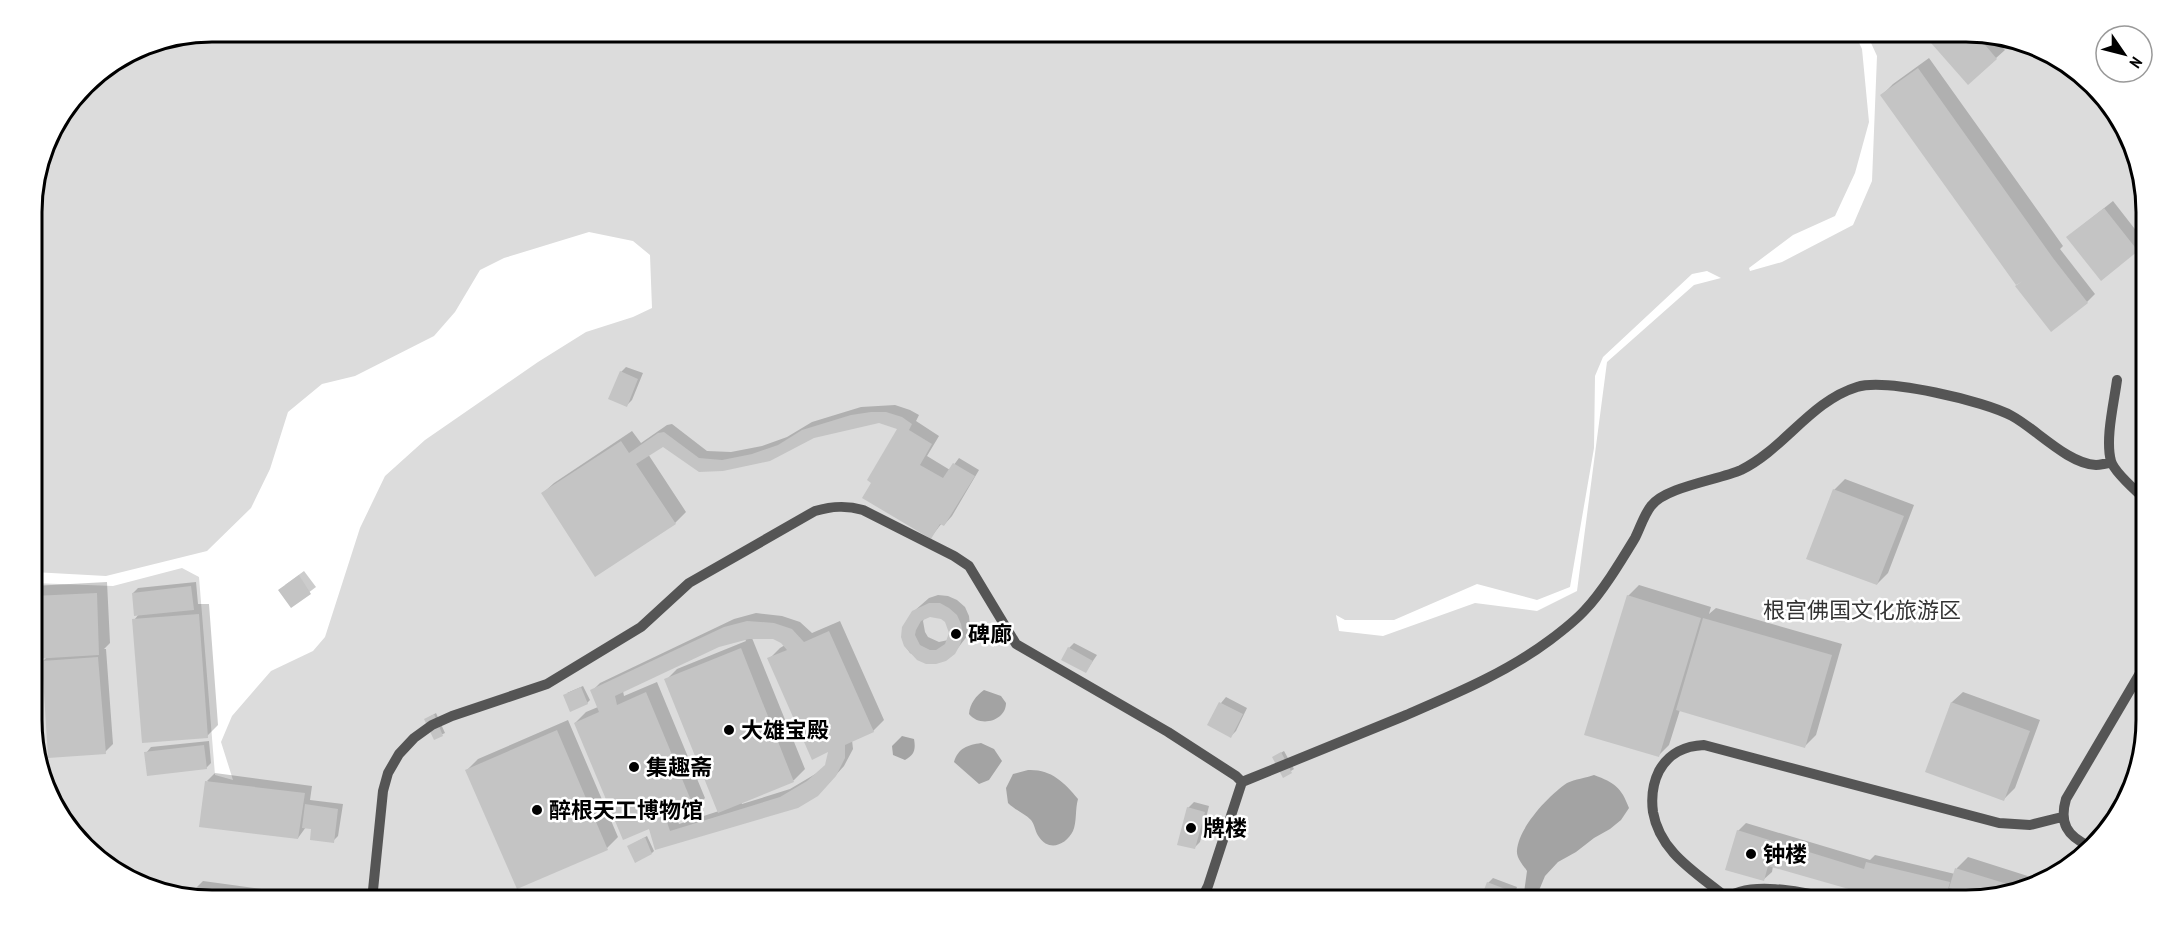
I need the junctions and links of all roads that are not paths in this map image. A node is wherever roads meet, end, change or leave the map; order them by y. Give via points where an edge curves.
1 (2117, 380) dead end
2 (2111, 463) junction
3 (2136, 491) edge
4 (2136, 680) edge
5 (1242, 782) junction
6 (2062, 817) junction
7 (2084, 842) edge
8 (373, 890) edge
9 (1206, 890) edge
10 (1715, 890) edge

1 - 2 lane
2 - 3 lane
2 - 5 lane via 2095,465 2071,457 2013,416 1977,402 1878,384 1858,386 1835,396 1772,450 1743,469 1673,491 1652,504 1634,539 1584,612 1549,641 1473,686
4 - 6 lane via 2066,799
5 - 8 lane via 1168,732 1016,644 969,566 962,561 863,510 832,506 815,511 689,584 641,627 547,684 452,716 414,738 399,754 383,791
5 - 9 lane
6 - 7 lane via 2074,836
6 - 10 lane via 2030,825 1999,823 1715,748 1690,746 1667,758 1660,769 1652,788 1655,819 1671,852

